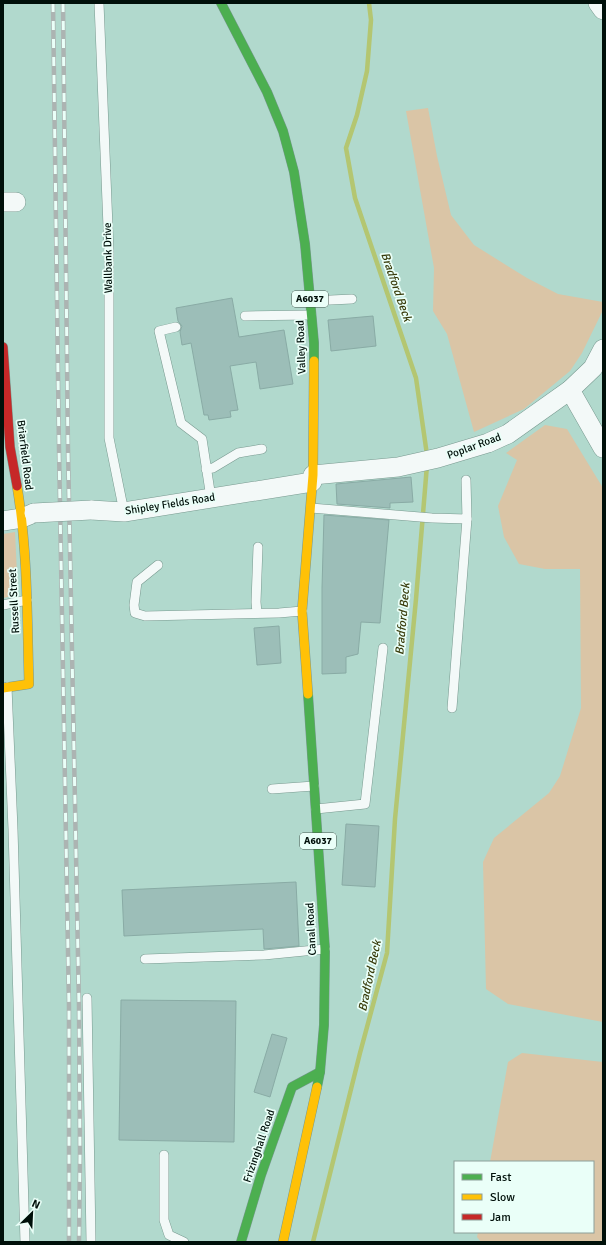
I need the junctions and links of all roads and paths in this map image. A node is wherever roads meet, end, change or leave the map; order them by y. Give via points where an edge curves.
1 (99, 3) edge
2 (221, 3) edge
3 (598, 3) edge
4 (603, 10) edge
5 (352, 299) dead end
6 (310, 302) junction
7 (312, 315) junction
8 (245, 316) dead end
9 (176, 327) dead end
10 (3, 347) edge
11 (603, 349) edge
12 (570, 390) junction
13 (7, 447) edge
14 (262, 448) dead end
15 (603, 448) edge
16 (206, 469) junction
17 (313, 478) junction
18 (466, 480) dead end
19 (211, 498) junction
20 (311, 508) junction
21 (124, 512) junction
22 (28, 516) junction
23 (466, 519) junction
24 (3, 521) edge
25 (258, 547) dead end
26 (158, 565) dead end
27 (27, 600) junction
28 (3, 605) edge
29 (302, 611) junction
30 (257, 614) junction
31 (383, 648) dead end
32 (5, 687) edge
33 (452, 708) dead end
34 (314, 786) junction
35 (272, 789) dead end
36 (316, 809) junction
37 (325, 949) junction
38 (145, 959) dead end
39 (87, 998) dead end
40 (320, 1072) junction
41 (164, 1155) dead end
42 (25, 1242) edge
43 (91, 1242) edge
44 (184, 1242) edge
45 (240, 1242) edge
46 (283, 1242) edge

1 - 21 lane, Wallbank Drive via 109,252 109,438
2 - 6 main road, Valley Road / A6037 via 267,92 283,131 294,172 305,244
3 - 4 street
5 - 6 lane
6 - 7 main road, Valley Road / A6037
7 - 8 lane
7 - 17 main road, Valley Road / A6037
9 - 16 lane via 159,331 181,423 202,438
10 - 13 main road, Briarfield Road
11 - 12 street, Poplar Road via 593,368
12 - 15 street
12 - 17 street, Poplar Road via 508,434 488,443 410,465
13 - 22 main road, Briarfield Road
14 - 16 lane via 238,453 213,468
16 - 19 lane
17 - 19 street, Shipley Fields Road
17 - 20 main road, Valley Road / A6037
18 - 23 lane
19 - 21 street, Shipley Fields Road
20 - 23 lane
20 - 29 main road, Valley Road / A6037
21 - 22 street, Shipley Fields Road, bridge via 91,510
22 - 24 street, Shipley Fields Road
22 - 27 main road, Russell Street
23 - 33 lane
25 - 30 lane
26 - 30 lane via 137,582 135,613 145,616
27 - 28 lane
27 - 32 main road, Russell Street via 29,684
29 - 30 lane
29 - 34 main road, Canal Road / A6037
31 - 36 lane via 365,804
32 - 42 lane via 13,829
34 - 35 lane
34 - 36 main road, Canal Road / A6037
36 - 37 main road, Canal Road / A6037
37 - 38 lane via 264,955
37 - 40 main road, Canal Road / A6037 via 324,1025
39 - 43 lane
40 - 45 main road, Frizinghall Road via 292,1087
40 - 46 main road, Canal Road / A6037
41 - 44 lane via 164,1220 169,1235

